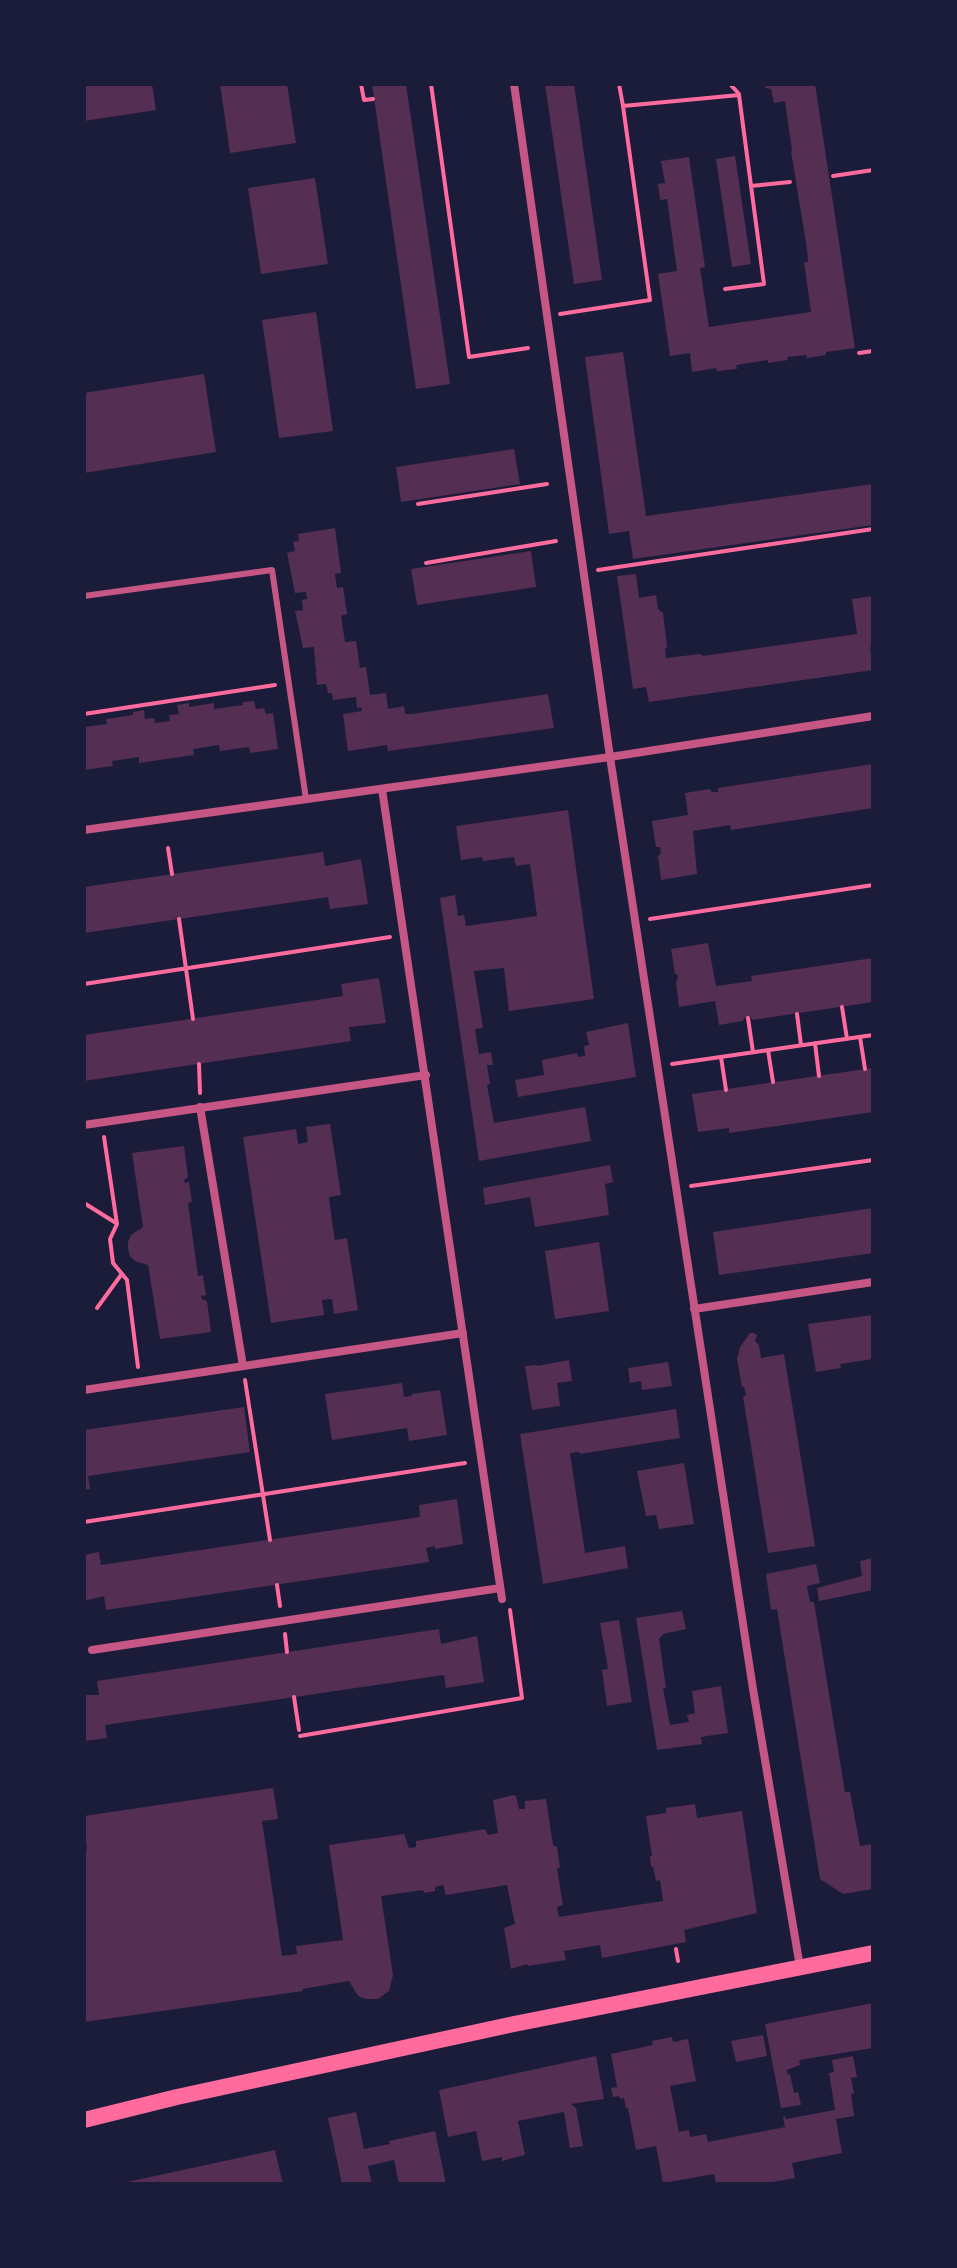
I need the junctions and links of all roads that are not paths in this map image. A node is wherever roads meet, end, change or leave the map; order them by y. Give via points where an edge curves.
1 (514, 84) edge
2 (84, 596) edge
3 (873, 716) edge
4 (610, 757) junction
5 (382, 789) junction
6 (306, 799) junction
7 (84, 830) edge
8 (426, 1075) junction
9 (200, 1107) junction
10 (84, 1125) edge
11 (873, 1282) edge
12 (694, 1309) junction
13 (463, 1333) junction
14 (243, 1366) junction
15 (84, 1390) edge
16 (500, 1588) junction
17 (502, 1599) road end
18 (92, 1650) dead end
19 (873, 1953) edge
20 (800, 1967) junction
21 (86, 2121) edge

1 - 4 street
2 - 6 lane via 272,570
3 - 4 street
4 - 5 street
4 - 12 street
5 - 6 street
5 - 8 street
6 - 7 street
8 - 9 street
8 - 13 street
9 - 10 street
9 - 14 street
11 - 12 street
12 - 20 street
13 - 14 street
13 - 16 street
14 - 15 street
16 - 17 street
16 - 18 street
19 - 20 main road
20 - 21 main road via 341,2061

